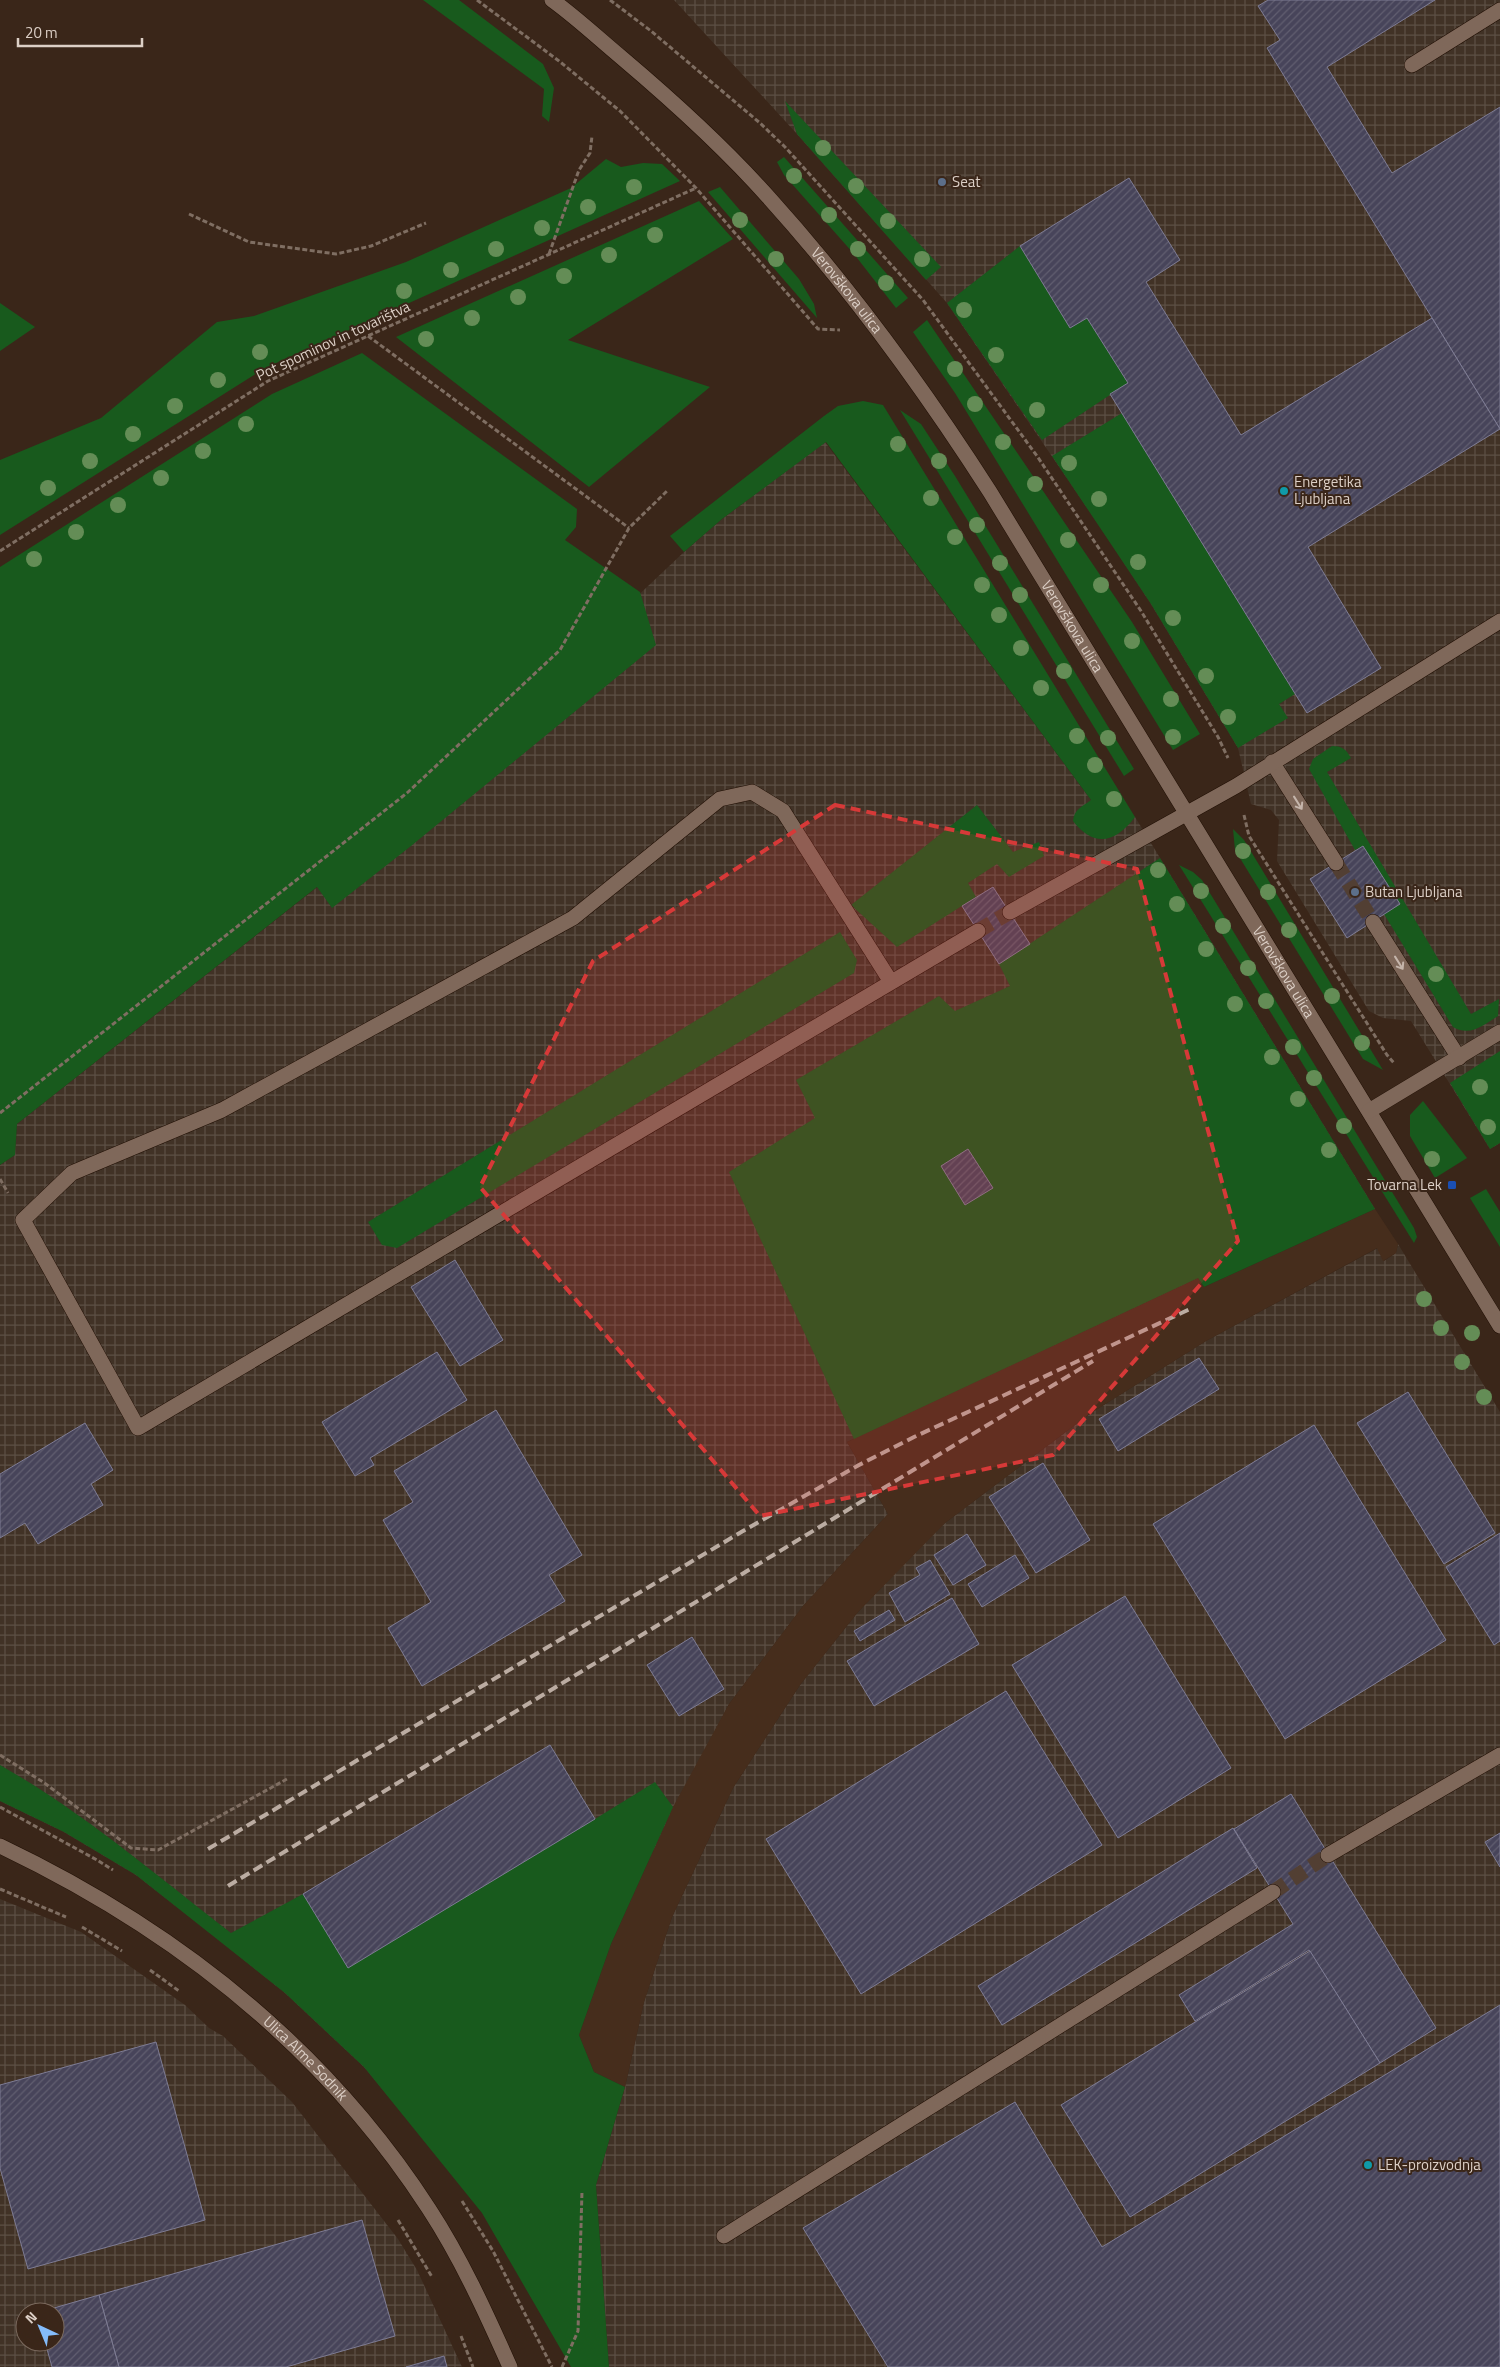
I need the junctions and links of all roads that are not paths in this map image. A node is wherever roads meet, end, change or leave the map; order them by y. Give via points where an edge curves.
1 (552, 0) edge
2 (1500, 10) edge
3 (1412, 65) dead end
4 (1500, 620) edge
5 (1272, 762) junction
6 (1187, 813) junction
7 (1336, 863) tunnel mouth
8 (1010, 912) tunnel mouth
9 (1373, 922) tunnel mouth
10 (978, 931) tunnel mouth
11 (891, 982) junction
12 (1500, 1032) edge
13 (1459, 1058) junction
14 (1369, 1111) junction
15 (1500, 1326) edge
16 (1500, 1755) edge
17 (0, 1846) edge
18 (1328, 1855) tunnel mouth
19 (1273, 1892) tunnel mouth
20 (724, 2236) dead end
21 (510, 2367) edge

1 - 6 street, Verovškova ulica via 651,82 741,167 804,237 880,333 990,492
2 - 3 street
4 - 5 street
5 - 6 street
5 -> 7 street
6 - 8 street
6 - 14 street, Verovškova ulica
9 -> 13 street
10 - 11 street
11 - 11 street via 783,811 752,792 720,800 573,918 222,1110 72,1173 23,1220 138,1428
12 - 13 street
13 - 14 street
14 - 15 street, Verovškova ulica
16 - 18 street
17 - 21 street, Ulica Alme Sodnik via 106,1901 161,1936 243,1998 288,2038 380,2140 430,2210 490,2322
19 - 20 street

